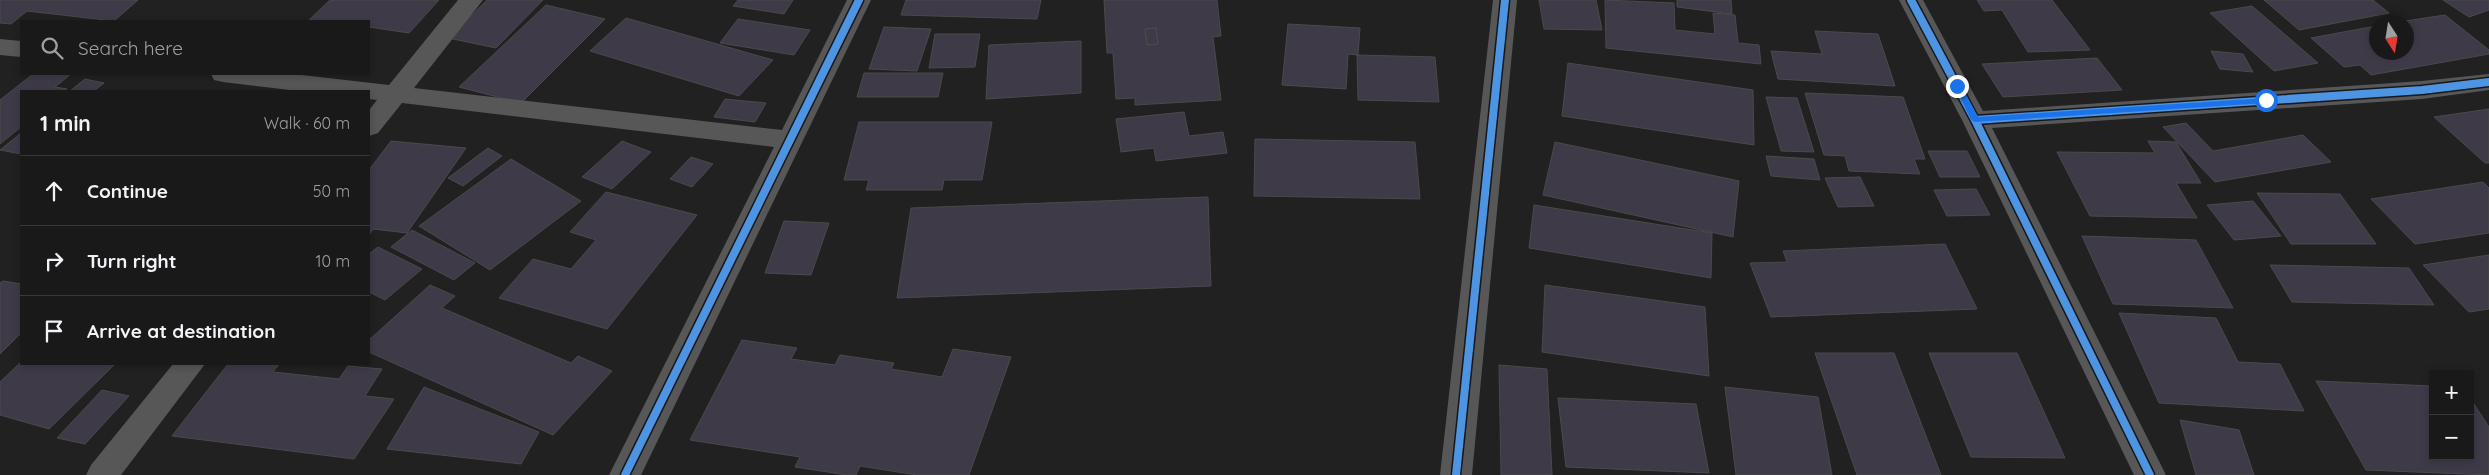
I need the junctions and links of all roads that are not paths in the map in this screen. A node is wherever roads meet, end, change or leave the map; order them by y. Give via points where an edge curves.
1 (471, 0) edge
2 (860, 0) edge
3 (1505, 0) edge
4 (1911, 0) edge
5 (0, 47) edge
6 (20, 49) edge
7 (232, 75) edge
8 (2489, 82) edge
9 (359, 90) edge
10 (376, 92) edge
11 (1975, 120) junction
12 (370, 122) edge
13 (791, 140) junction
14 (189, 365) edge
15 (102, 475) edge
16 (625, 475) edge
17 (1456, 475) edge
18 (2150, 475) edge

1 - 10 street
2 - 13 street
3 - 17 street
4 - 11 street
5 - 6 street
7 - 9 street
8 - 11 street via 2422,90
10 - 12 street
10 - 13 street
11 - 18 street
13 - 16 street
14 - 15 street

